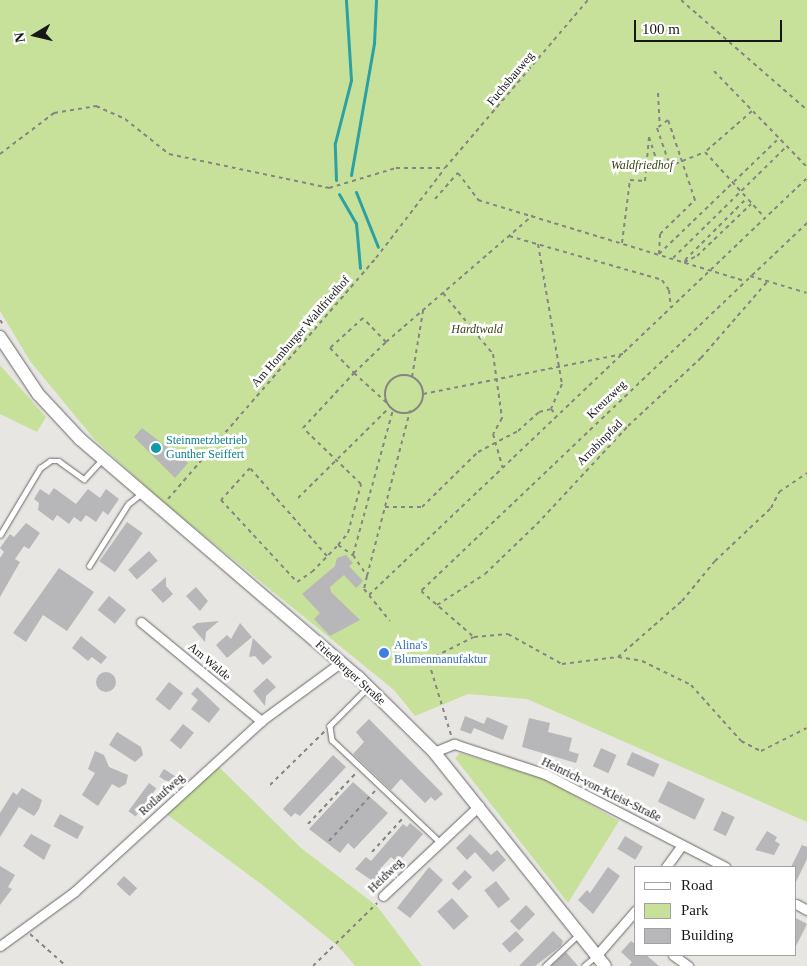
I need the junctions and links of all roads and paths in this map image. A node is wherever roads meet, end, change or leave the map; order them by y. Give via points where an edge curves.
1 (588, 0) edge
2 (681, 0) edge
3 (714, 71) dead end
4 (658, 93) dead end
5 (807, 110) edge
6 (752, 111) junction
7 (660, 126) junction
8 (779, 138) junction
9 (787, 146) junction
10 (705, 152) junction
11 (0, 154) edge
12 (682, 160) junction
13 (670, 166) junction
14 (807, 167) edge
15 (445, 168) junction
16 (807, 178) edge
17 (734, 184) junction
18 (741, 191) junction
19 (435, 198) dead end
20 (747, 198) junction
21 (752, 203) junction
22 (533, 215) junction
23 (766, 218) junction
24 (807, 223) edge
25 (508, 236) junction
26 (622, 243) junction
27 (538, 244) junction
28 (659, 254) junction
29 (673, 258) junction
30 (684, 262) junction
31 (711, 270) junction
32 (750, 276) junction
33 (744, 281) junction
34 (768, 281) junction
35 (443, 293) junction
36 (807, 293) edge
37 (671, 309) junction
38 (423, 310) junction
39 (0, 320) edge
40 (2, 332) edge
41 (386, 342) junction
42 (623, 354) junction
43 (559, 367) junction
44 (354, 373) junction
45 (412, 377) junction
46 (498, 379) junction
47 (423, 394) junction
48 (386, 403) junction
49 (390, 407) junction
50 (551, 409) junction
51 (392, 410) junction
52 (410, 411) junction
53 (557, 416) junction
54 (495, 443) junction
55 (103, 459) junction
56 (335, 459) junction
57 (503, 468) junction
58 (807, 474) edge
59 (142, 493) junction
60 (298, 498) dead end
61 (164, 503) dead end
62 (385, 507) junction
63 (0, 535) edge
64 (338, 544) junction
65 (328, 556) junction
66 (353, 556) junction
67 (90, 566) dead end
68 (367, 576) junction
69 (369, 595) junction
70 (436, 605) junction
71 (390, 621) dead end
72 (142, 622) dead end
73 (474, 638) junction
74 (618, 657) junction
75 (340, 662) junction
76 (369, 687) junction
77 (261, 721) junction
78 (807, 728) edge
79 (330, 732) junction
80 (454, 744) junction
81 (434, 752) junction
82 (361, 768) junction
83 (270, 785) dead end
84 (380, 786) junction
85 (479, 806) junction
86 (408, 812) junction
87 (308, 824) dead end
88 (329, 841) dead end
89 (440, 842) junction
90 (682, 845) junction
91 (372, 852) dead end
92 (667, 866) edge
93 (723, 866) edge
94 (383, 896) joint
95 (634, 913) edge
96 (628, 921) junction
97 (634, 926) edge
98 (25, 929) junction
99 (579, 934) junction
100 (0, 946) edge
101 (596, 956) junction
102 (674, 956) edge
103 (66, 966) edge
104 (313, 966) edge
105 (545, 966) edge
106 (584, 966) edge
107 (605, 966) edge
108 (688, 966) edge

1 - 15 path, Fuchsbauweg
2 - 5 path
3 - 6 path
4 - 7 path
6 - 8 path
6 - 10 path
7 - 12 path via 668,120
7 - 13 path
8 - 9 path
8 - 17 path
9 - 14 path
9 - 18 path
10 - 12 path
10 - 17 path
11 - 15 path via 54,113 96,106 125,119 169,154 328,188 396,168
12 - 13 path
12 - 28 path via 695,200 660,234
13 - 26 path via 660,170 649,137 645,181 630,180
15 - 61 path, Am Homburger Waldfriedhof via 376,258
16 - 23 path
17 - 18 path
17 - 28 path
18 - 20 path
18 - 29 path
19 - 22 path via 458,173 478,200
20 - 21 path
20 - 30 path
21 - 23 path
21 - 30 path via 698,256
22 - 25 path
22 - 26 path
23 - 31 path
24 - 32 path, Kreuzweg
25 - 27 path
25 - 35 path
26 - 28 path
27 - 37 path via 662,280 669,290
27 - 43 path
28 - 29 path
29 - 30 path
30 - 31 path
31 - 33 path
31 - 37 path
32 - 33 path, Kreuzweg
32 - 34 path
33 - 70 path, Kreuzweg via 421,591
34 - 36 path
34 - 70 path, Arrabinpfad via 689,371 628,426 485,574
35 - 38 path
35 - 46 path via 493,354
37 - 42 path
38 - 41 path
38 - 45 path
39 - 40 path
40 - 55 street, Friedberger Straße via 58,416
41 - 44 path
41 - 44 path via 363,318 330,348
42 - 43 path
42 - 53 path
43 - 46 path
43 - 50 path via 562,384
44 - 48 path
44 - 56 path via 303,428
45 - 47 path via 422,387
45 - 48 path via 398,377 389,383
46 - 47 path
46 - 54 path via 502,418 493,434
47 - 52 path via 418,408
48 - 49 path
49 - 51 path
49 - 56 path
50 - 53 path
50 - 54 path via 539,412 518,431
51 - 52 path
51 - 66 path
52 - 62 path
53 - 57 path
54 - 57 path
54 - 62 path via 478,452 422,507
55 - 59 street, Friedberger Straße
55 - 63 lane via 84,479 59,461 50,461 40,468
56 - 60 path
56 - 64 path via 361,484 348,533
57 - 69 path
58 - 74 path via 779,492 771,508 715,562 682,602
59 - 67 lane via 128,504
59 - 75 street, Friedberger Straße
62 - 68 path
64 - 65 path
64 - 66 path
65 - 65 path via 297,582 221,500 250,468
66 - 68 path
68 - 69 path via 364,589
69 - 71 path
70 - 73 path
72 - 77 street, Am Walde
73 - 74 path via 508,634 562,664
73 - 80 path via 428,660
74 - 78 path via 642,661 691,685 741,741 761,751
75 - 76 street, Friedberger Straße
75 - 77 street, Rotlaufweg
76 - 79 lane via 330,726
76 - 81 street, Friedberger Straße
77 - 98 street, Rotlaufweg via 74,892
79 - 82 lane via 332,740
79 - 83 path via 322,731
80 - 81 street
80 - 90 street, Heinrich-von-Kleist-Straße via 545,774
81 - 85 street, Friedberger Straße
82 - 84 lane
82 - 87 path
84 - 86 lane
84 - 88 path
85 - 89 street, Heidweg
85 - 99 street, Friedberger Straße
86 - 89 lane
86 - 91 path
89 - 94 street, Heidweg
90 - 92 street
90 - 93 street, Heinrich-von-Kleist-Straße
94 - 104 path, Heidweg
95 - 96 street
96 - 97 street
96 - 101 street
98 - 100 street, Rotlaufweg
98 - 103 path
99 - 101 street, Friedberger Straße
99 - 105 lane
101 - 106 lane
101 - 107 street, Friedberger Straße
102 - 108 street

